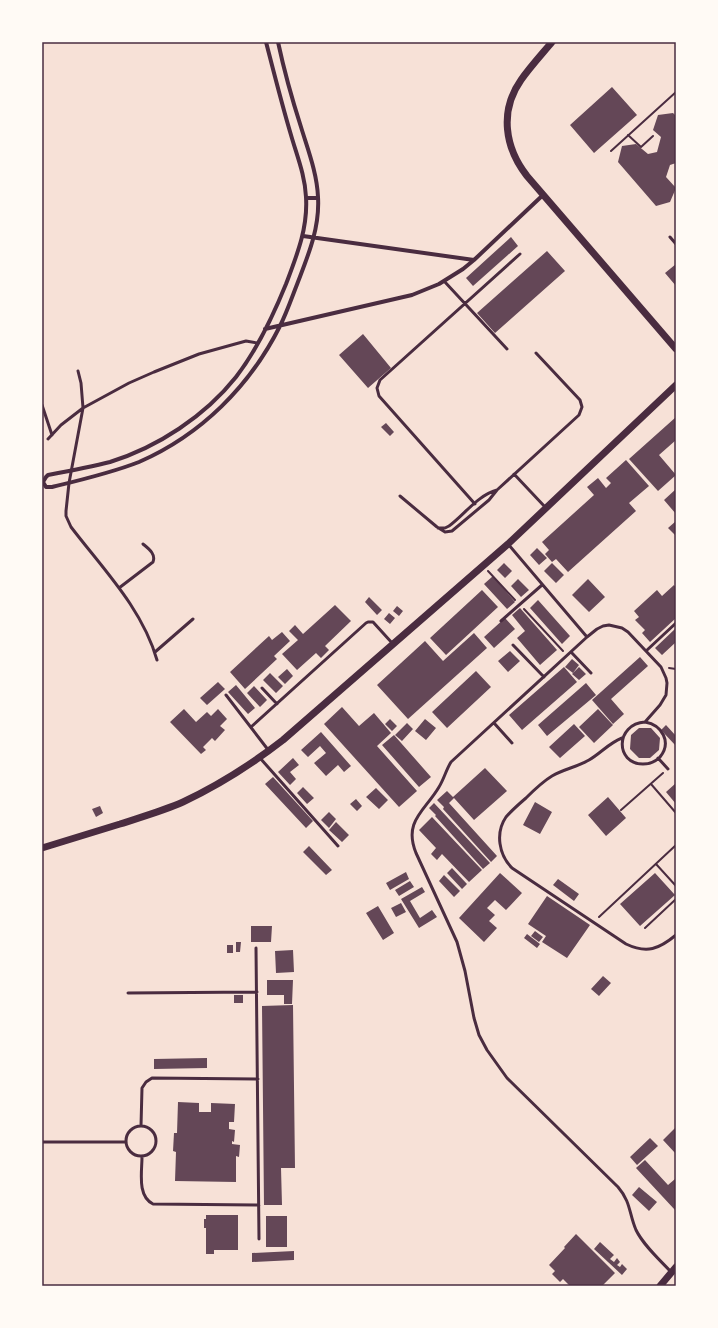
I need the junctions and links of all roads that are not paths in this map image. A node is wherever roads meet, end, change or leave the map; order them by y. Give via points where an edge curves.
1 (266, 42) edge
2 (278, 42) edge
3 (552, 42) edge
4 (543, 195) junction
5 (306, 198) junction
6 (318, 198) junction
7 (303, 236) junction
8 (670, 237) dead end
9 (314, 238) junction
10 (676, 244) edge
11 (520, 254) dead end
12 (474, 260) junction
13 (444, 281) junction
14 (465, 304) junction
15 (280, 326) junction
16 (265, 329) junction
17 (257, 343) junction
18 (508, 349) dead end
19 (676, 349) edge
20 (536, 353) dead end
21 (78, 371) dead end
22 (676, 385) edge
23 (42, 405) edge
24 (83, 408) junction
25 (52, 434) junction
26 (48, 439) dead end
27 (72, 470) junction
28 (514, 474) junction
29 (70, 482) junction
30 (44, 488) edge
31 (497, 490) junction
32 (400, 496) dead end
33 (475, 504) junction
34 (546, 508) junction
35 (437, 528) junction
36 (143, 544) dead end
37 (508, 544) junction
38 (542, 585) junction
39 (119, 588) junction
40 (193, 619) dead end
41 (501, 620) dead end
42 (676, 623) edge
43 (587, 637) junction
44 (393, 644) junction
45 (513, 645) dead end
46 (646, 651) junction
47 (155, 652) junction
48 (571, 652) junction
49 (157, 660) dead end
50 (591, 673) dead end
51 (544, 677) junction
52 (262, 688) dead end
53 (226, 695) dead end
54 (277, 704) junction
55 (645, 722) junction
56 (494, 723) junction
57 (251, 727) junction
58 (622, 738) junction
59 (512, 743) dead end
60 (269, 751) junction
61 (260, 758) junction
62 (658, 758) junction
63 (668, 769) road end
64 (338, 846) dead end
65 (42, 848) edge
66 (676, 935) edge
67 (256, 948) dead end
68 (257, 992) junction
69 (128, 993) dead end
70 (258, 1079) junction
71 (142, 1126) junction
72 (42, 1142) edge
73 (126, 1142) junction
74 (142, 1157) junction
75 (259, 1205) junction
76 (259, 1239) dead end
77 (674, 1270) edge
78 (662, 1285) edge

1 - 5 street via 303,171
2 - 6 street via 314,172
3 - 4 street via 520,80 507,116 508,136 513,155
4 - 12 street
4 - 19 street
5 - 6 street
5 - 7 street
6 - 9 street
7 - 9 street
7 - 16 street via 283,291
8 - 10 lane
9 - 12 street
9 - 15 street
11 - 14 lane
12 - 13 street
13 - 14 lane
13 - 15 street via 412,295
14 - 18 lane
14 - 33 lane via 380,380 377,392
15 - 16 street
15 - 29 street via 243,385 196,429 140,461
16 - 17 street
17 - 24 lane via 242,341 178,362 129,383
17 - 27 street via 224,391 179,429 110,462
20 - 28 lane via 580,400 582,407 579,415
21 - 24 lane
22 - 34 street
23 - 25 lane
24 - 25 lane
24 - 27 lane
25 - 26 lane
27 - 29 lane
27 - 30 street via 46,477 43,482
28 - 31 lane
28 - 34 lane
29 - 30 street
29 - 39 lane via 66,511 68,522
31 - 33 lane
31 - 35 lane via 489,500 452,531 445,532
32 - 35 lane
33 - 35 lane via 449,526
34 - 37 street
36 - 39 lane via 153,555 153,562
37 - 38 lane
37 - 44 street
38 - 41 lane
38 - 43 lane
39 - 47 lane via 140,618
40 - 47 lane
42 - 46 lane
43 - 46 lane via 603,626 616,626 628,632
43 - 48 lane
44 - 54 lane via 374,622 368,622
44 - 60 street
45 - 51 lane
46 - 55 lane via 661,667 667,684 666,695
47 - 49 lane
48 - 50 lane
48 - 51 lane
51 - 56 lane
52 - 54 lane
53 - 57 lane
54 - 57 lane
55 - 58 lane via 628,728
55 - 62 lane via 656,726 664,736 664,748
56 - 59 lane
56 - 77 lane via 448,766 439,787 415,819 412,832 414,846 457,942 466,971 474,1018 487,1050 507,1078 618,1187 627,1200 641,1238
57 - 60 lane
58 - 62 lane via 623,751 630,760 648,764
58 - 66 lane via 590,759 542,783 505,819 500,834 501,849 512,868 626,944 646,950 660,947
60 - 61 street
61 - 64 lane
61 - 65 street via 235,775 182,802
62 - 63 lane
67 - 68 lane
68 - 69 lane
68 - 70 lane
70 - 71 lane via 152,1078 142,1088
70 - 75 lane
71 - 73 lane via 129,1132
71 - 74 lane via 154,1132 157,1141 154,1150
72 - 73 lane
73 - 74 lane via 129,1151
74 - 75 lane via 142,1191 146,1199 153,1204
75 - 76 lane
77 - 78 street

